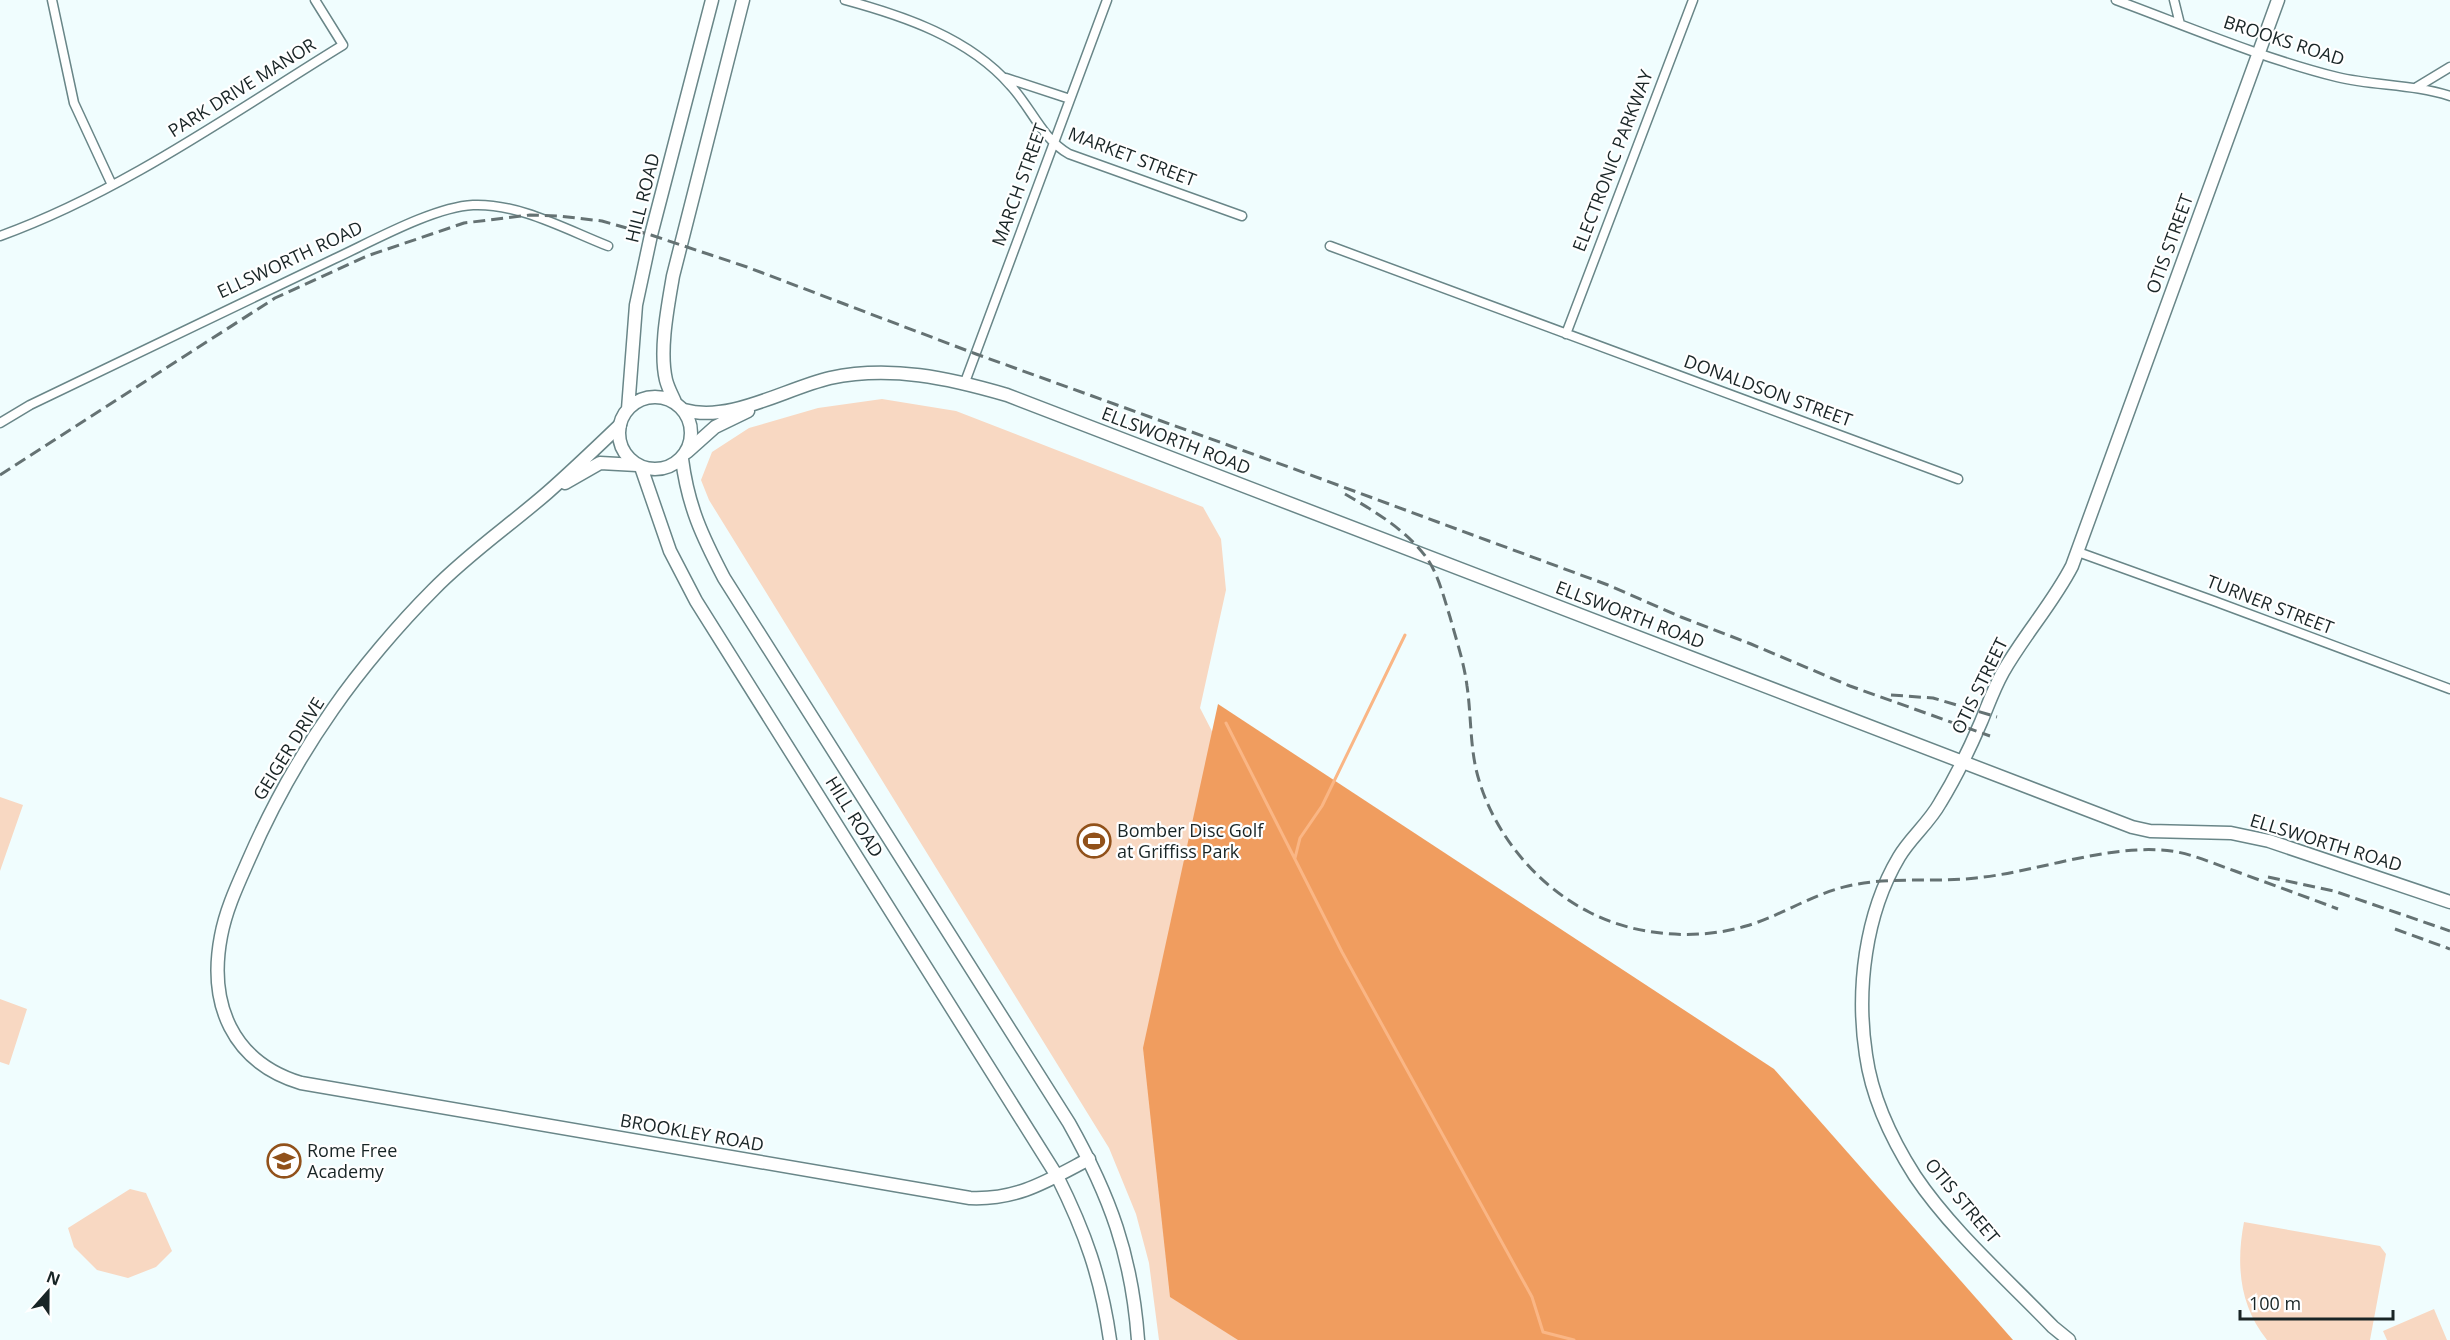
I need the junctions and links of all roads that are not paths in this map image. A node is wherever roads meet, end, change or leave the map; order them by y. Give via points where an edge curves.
1 (52, 0) edge
2 (315, 0) edge
3 (712, 0) edge
4 (743, 0) edge
5 (845, 0) edge
6 (1107, 0) edge
7 (1693, 0) edge
8 (2116, 0) edge
9 (2174, 0) edge
10 (2278, 0) edge
11 (2180, 24) junction
12 (2259, 53) junction
13 (2450, 67) edge
14 (1002, 77) junction
15 (2417, 87) junction
16 (2450, 96) edge
17 (1070, 99) junction
18 (1054, 143) junction
19 (112, 184) junction
20 (1242, 216) dead end
21 (0, 236) edge
22 (608, 246) dead end
23 (1330, 246) dead end
24 (1566, 334) junction
25 (965, 382) junction
26 (798, 387) junction
27 (679, 406) junction
28 (628, 409) junction
29 (0, 423) edge
30 (620, 424) junction
31 (684, 455) junction
32 (639, 466) junction
33 (1958, 479) dead end
34 (548, 492) junction
35 (2078, 552) junction
36 (2450, 689) edge
37 (1964, 761) junction
38 (2450, 902) edge
39 (282, 1077) joint
40 (1089, 1159) junction
41 (1057, 1176) junction
42 (1110, 1340) edge
43 (1138, 1340) edge
44 (2070, 1340) edge

1 - 19 street via 74,103
2 - 19 street, PARK DRIVE MANOR via 343,45
3 - 28 street, HILL ROAD via 636,305
4 - 27 street via 672,276 664,362 666,380
5 - 14 street, MARKET STREET via 936,31
6 - 17 street, MARCH STREET
7 - 24 street, ELECTRONIC PARKWAY
8 - 11 street, BROOKS ROAD
9 - 11 street
10 - 12 street, OTIS STREET
11 - 12 street, BROOKS ROAD
12 - 15 street, BROOKS ROAD via 2341,78
12 - 35 street, OTIS STREET
13 - 15 street
14 - 17 street
14 - 18 street, MARKET STREET
15 - 16 street, BROOKS ROAD
17 - 18 street, MARCH STREET
18 - 20 street, MARKET STREET via 1069,154
18 - 25 street, MARCH STREET
19 - 21 street via 34,224
22 - 29 street, ELLSWORTH ROAD via 511,210 474,205 454,208 407,225 206,319
23 - 24 street
24 - 33 street, DONALDSON STREET
25 - 26 street, ELLSWORTH ROAD via 886,372 832,378
25 - 37 street, ELLSWORTH ROAD
26 - 27 street, ELLSWORTH ROAD via 712,414
26 - 31 street, ELLSWORTH ROAD via 716,427
27 - 28 street via 656,396
27 - 31 street via 692,430
28 - 30 street
30 - 32 street via 622,447
30 - 34 street, GEIGER DRIVE
31 - 32 street via 662,469
31 - 40 street, HILL ROAD via 688,498 724,578
32 - 34 street, GEIGER DRIVE via 600,463
32 - 41 street, HILL ROAD via 670,550 696,601
34 - 39 street, GEIGER DRIVE via 469,556 402,624 334,706 267,818 225,918 218,961 220,999 238,1041 255,1060
35 - 36 street, TURNER STREET
35 - 37 street, OTIS STREET via 2063,583 2001,675
37 - 38 street, ELLSWORTH ROAD via 2132,827 2150,831 2231,832
37 - 44 street, OTIS STREET via 1939,806 1899,856 1882,890 1865,961 1862,1012 1866,1056 1877,1100 1892,1135 1925,1190 1960,1231
39 - 41 street, BROOKLEY ROAD via 365,1095 969,1198 1002,1197
40 - 41 street, BROOKLEY ROAD
40 - 43 street, HILL ROAD via 1124,1248 1136,1306
41 - 42 street, HILL ROAD via 1090,1249

